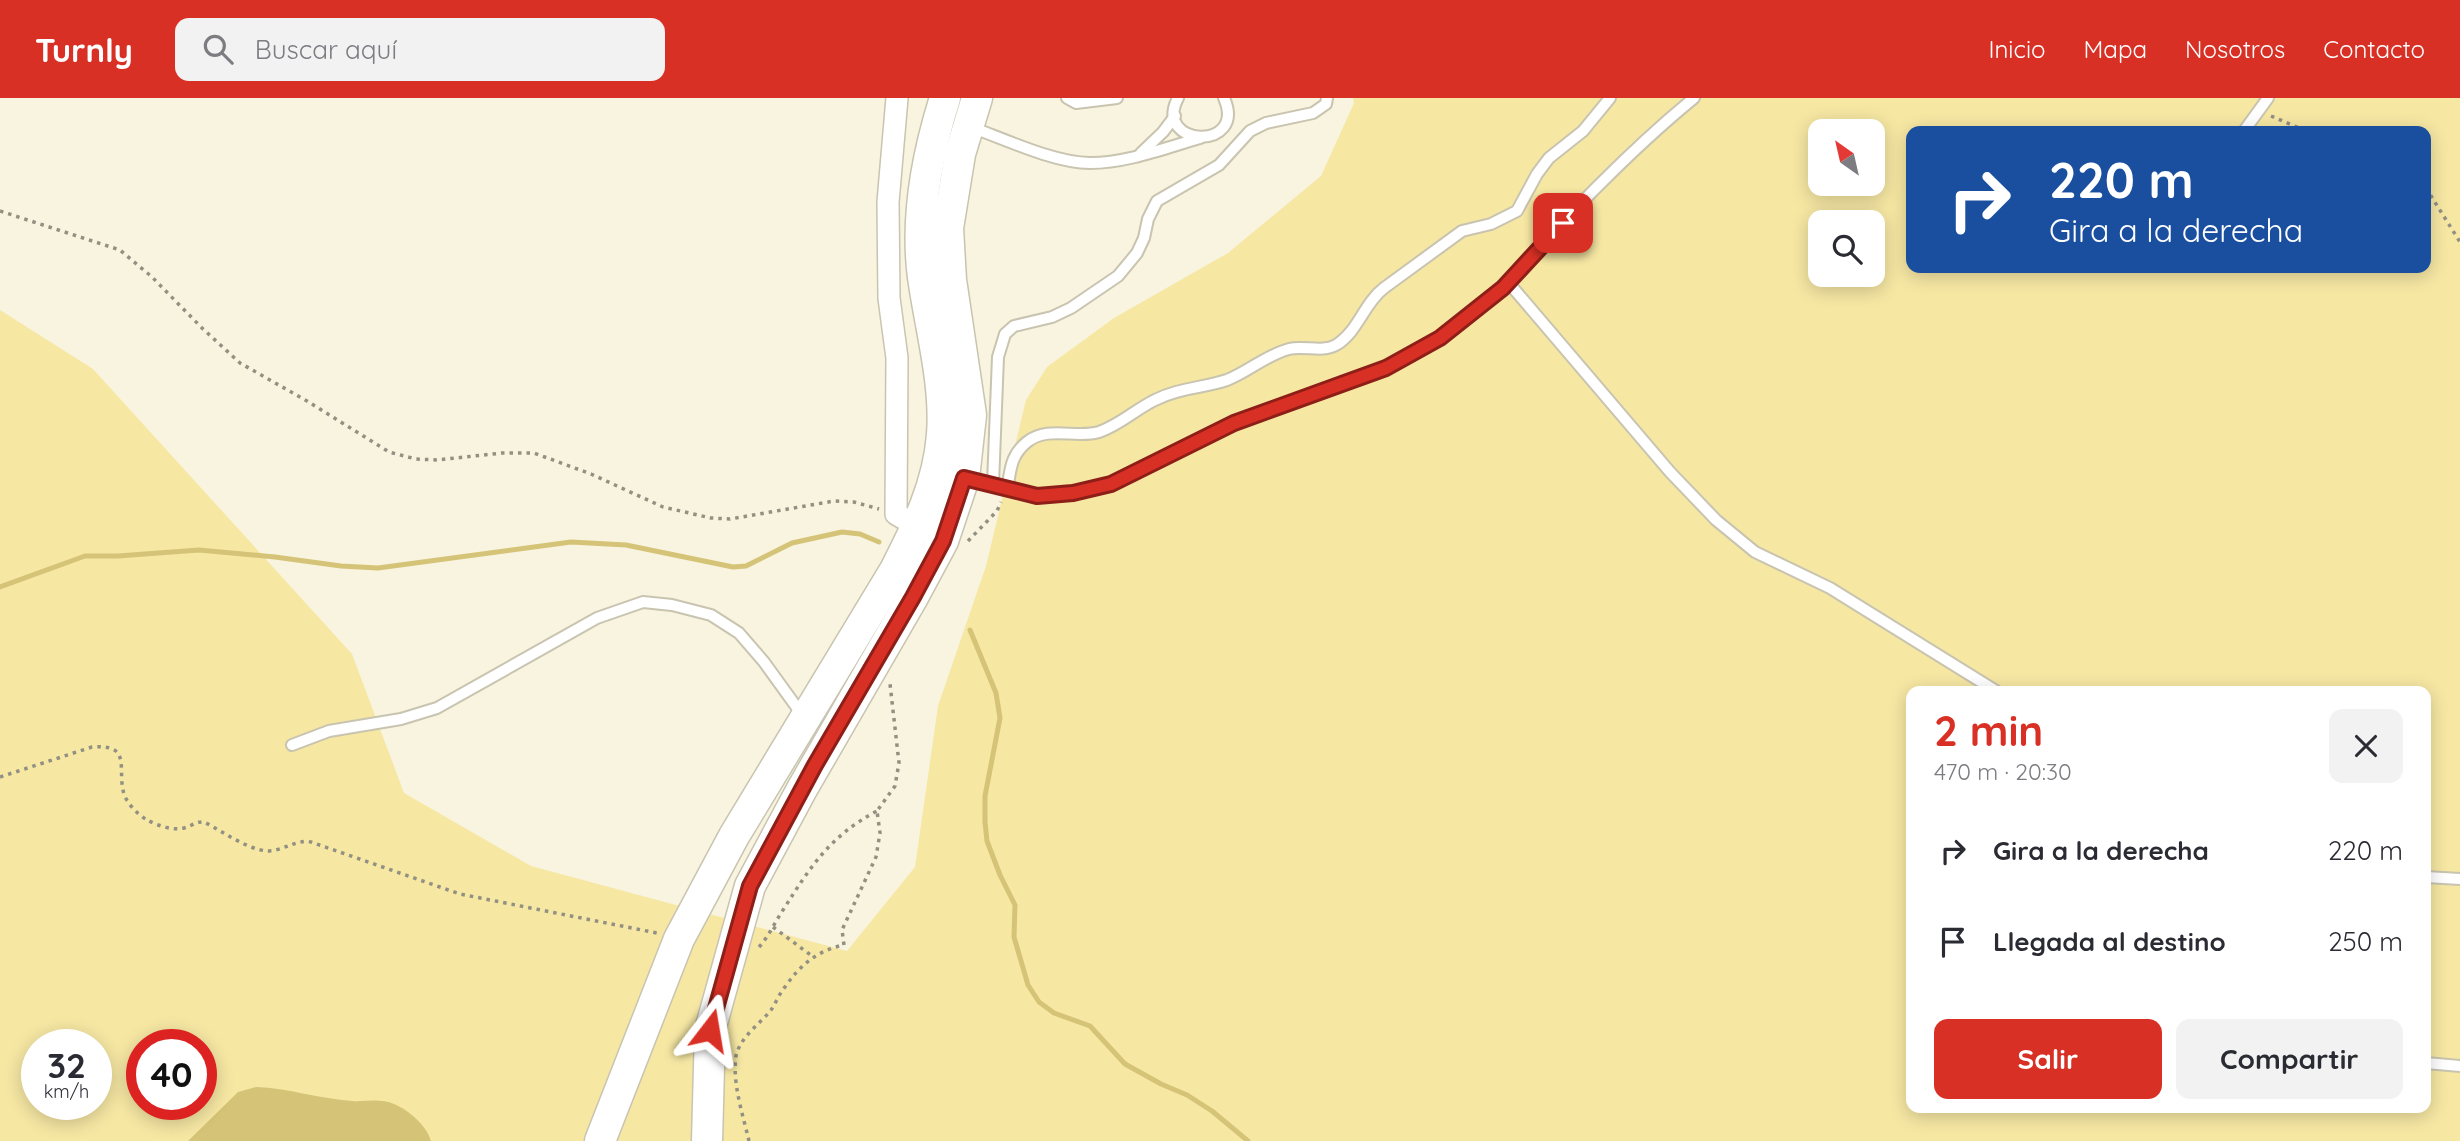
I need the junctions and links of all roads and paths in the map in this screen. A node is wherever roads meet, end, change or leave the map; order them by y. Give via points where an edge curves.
1 (897, 98) edge
2 (1067, 98) edge
3 (1117, 98) edge
4 (1178, 98) edge
5 (1224, 98) edge
6 (1327, 98) edge
7 (1610, 98) edge
8 (1694, 98) edge
9 (2268, 98) edge
10 (2258, 110) junction
11 (957, 113) edge
12 (1175, 116) junction
13 (2247, 126) edge
14 (2295, 126) edge
15 (1200, 138) junction
16 (1139, 155) junction
17 (2431, 196) edge
18 (0, 211) edge
19 (2460, 242) edge
20 (1508, 282) junction
21 (950, 476) junction
22 (993, 484) junction
23 (1007, 489) junction
24 (919, 527) junction
25 (890, 682) dead end
26 (1988, 686) edge
27 (805, 719) junction
28 (828, 742) junction
29 (292, 745) dead end
30 (0, 777) edge
31 (877, 811) junction
32 (2431, 877) edge
33 (2460, 879) edge
34 (773, 927) junction
35 (679, 939) junction
36 (729, 956) junction
37 (812, 956) junction
38 (2431, 1063) edge
39 (2460, 1066) edge
40 (600, 1141) edge
41 (707, 1141) edge
42 (748, 1141) edge

1 - 24 street via 888,202 889,298
2 - 3 lane via 1076,103
4 - 12 lane
5 - 15 lane via 1228,112 1222,128
6 - 22 lane via 1313,113 1256,127 1219,165 1157,201 1137,253 1118,276 1072,308 1014,326 1005,334 998,357
7 - 23 lane via 1583,131 1549,158 1517,211 1491,225 1462,231 1377,293 1334,346 1288,349 1228,379 1160,397 1103,430 1039,435 1012,458
8 - 20 lane via 1599,184
9 - 10 lane
10 - 13 lane
10 - 14 path
11 - 16 lane via 1065,160 1112,162
11 - 21 street via 960,154 948,228 971,415
12 - 15 lane via 1185,133
12 - 16 lane
15 - 16 lane
17 - 19 path
18 - 24 path via 120,250 240,363 389,452 437,460 534,453 663,507 710,518 730,519 834,501 853,502
20 - 23 lane via 1440,338 1386,368 1234,423 1111,484 1037,496
20 - 26 lane via 1716,520 1755,552 1830,588
21 - 22 lane
21 - 24 street
22 - 23 lane
24 - 27 street
24 - 28 street via 913,597
25 - 31 path via 899,763 895,786
27 - 28 street
27 - 29 lane via 739,633 711,615 643,602 597,618 437,708 329,731
27 - 35 street
28 - 36 street via 750,886
30 - 35 path via 104,746 123,761 128,803 162,826 185,828 204,822 265,851 308,841 460,894
31 - 34 path via 832,841 813,862
31 - 37 path via 876,857 842,930 844,945
32 - 33 lane
34 - 36 path via 749,955
34 - 37 path
35 - 40 street
36 - 41 street via 710,1030
37 - 42 path via 736,1054
38 - 39 lane

